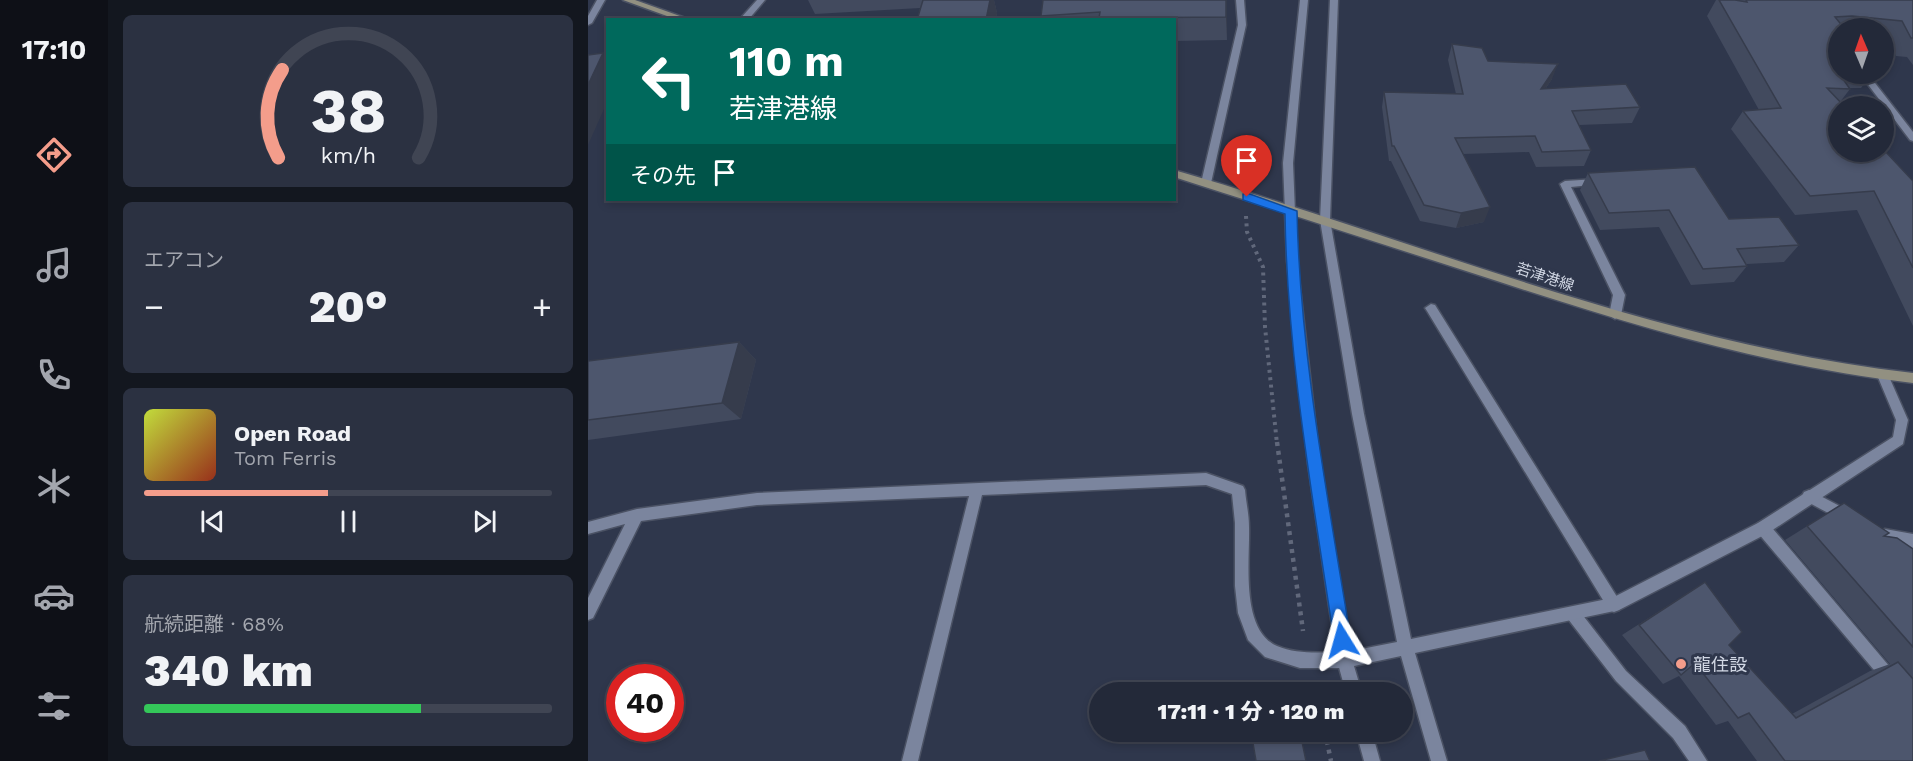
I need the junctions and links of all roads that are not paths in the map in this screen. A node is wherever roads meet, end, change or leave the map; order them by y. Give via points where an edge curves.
1 (602, 0) edge
2 (627, 0) edge
3 (761, 0) edge
4 (1240, 0) edge
5 (1304, 0) edge
6 (1334, 0) edge
7 (681, 18) edge
8 (745, 18) edge
9 (588, 23) edge
10 (1872, 84) edge
11 (1913, 138) edge
12 (1176, 174) edge
13 (1612, 182) edge
14 (1206, 183) junction
15 (1291, 211) junction
16 (1325, 220) junction
17 (1431, 308) dead end
18 (1615, 315) junction
19 (1883, 375) junction
20 (1913, 378) edge
21 (977, 489) junction
22 (1809, 496) junction
23 (637, 515) junction
24 (588, 528) edge
25 (1763, 528) junction
26 (1913, 541) edge
27 (1614, 605) junction
28 (588, 613) edge
29 (1573, 614) junction
30 (1406, 649) junction
31 (1345, 660) junction
32 (1351, 682) edge
33 (1898, 688) edge
34 (1367, 742) edge
35 (910, 761) edge
36 (1372, 761) edge
37 (1439, 761) edge
38 (1699, 761) edge

1 - 9 street
2 - 7 main road
3 - 8 street
4 - 14 street via 1242,25
5 - 15 street via 1288,163
6 - 16 street
10 - 11 street
12 - 14 main road, 若津港線
13 - 18 street via 1565,184 1619,295
14 - 15 main road, 若津港線
15 - 16 main road, 若津港線
15 - 31 street via 1292,261 1309,418
16 - 18 main road, 若津港線
16 - 30 street via 1358,414
17 - 27 street
18 - 19 main road, 若津港線 via 1734,349 1808,365
19 - 20 main road, 若津港線
19 - 22 street via 1902,420 1899,440
21 - 23 street via 757,499
21 - 31 street via 1206,479 1238,490 1243,515 1241,582 1248,629 1271,653 1310,663
21 - 35 street
22 - 25 street
22 - 26 street via 1890,539
23 - 24 street
23 - 28 street
25 - 27 street
25 - 33 street
27 - 29 street
29 - 30 street
29 - 38 street via 1621,676 1679,732
30 - 31 street
30 - 37 street
31 - 32 street
34 - 36 street

